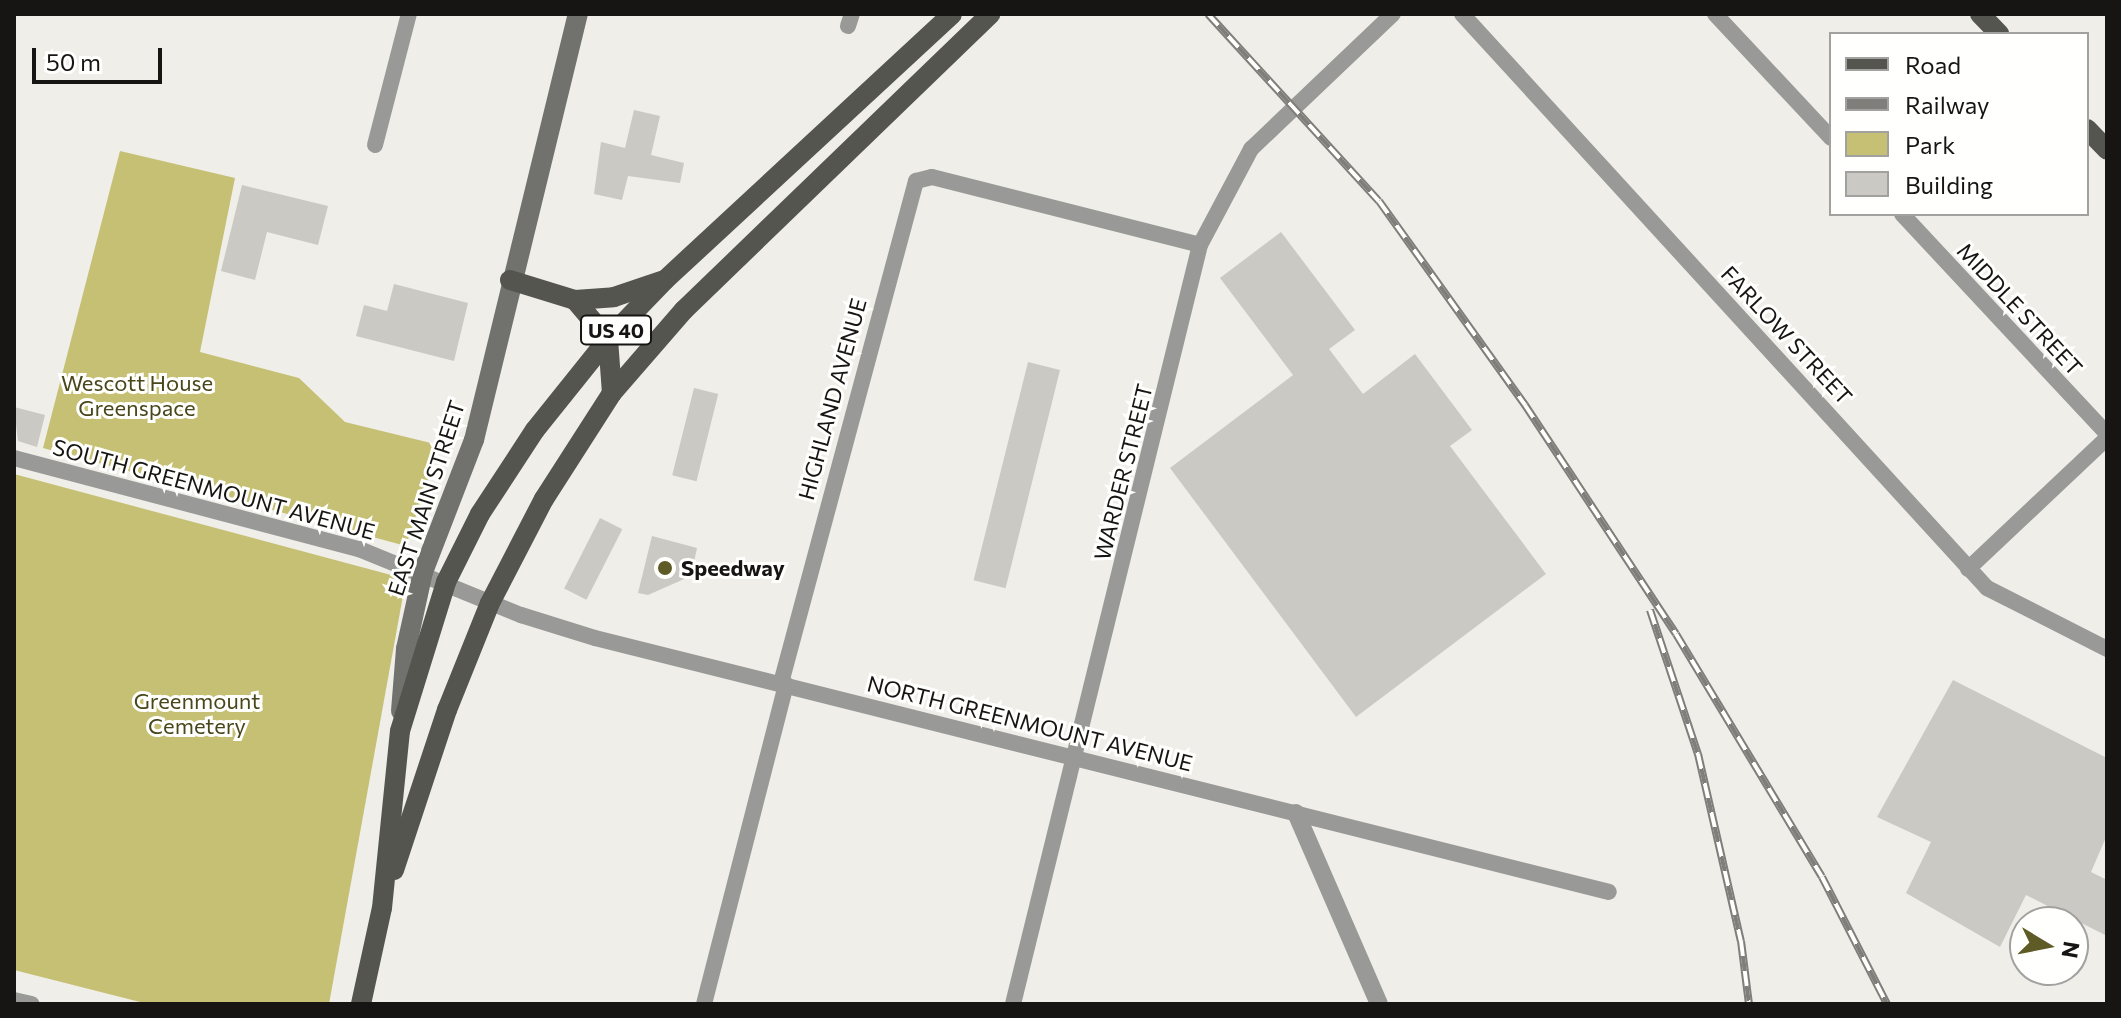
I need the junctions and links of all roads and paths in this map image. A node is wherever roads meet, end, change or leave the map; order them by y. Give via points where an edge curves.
1 (409, 14) edge
2 (578, 14) edge
3 (952, 14) edge
4 (990, 14) edge
5 (1393, 14) edge
6 (1462, 14) edge
7 (1715, 14) edge
8 (1980, 14) edge
9 (1997, 32) edge
10 (2089, 131) edge
11 (1829, 136) edge
12 (375, 145) dead end
13 (2107, 150) edge
14 (1904, 216) edge
15 (1200, 245) junction
16 (510, 280) junction
17 (665, 280) junction
18 (575, 300) junction
19 (608, 339) junction
20 (612, 393) junction
21 (2107, 436) edge
22 (14, 458) edge
23 (1968, 569) junction
24 (423, 572) junction
25 (446, 582) junction
26 (490, 603) junction
27 (2107, 649) edge
28 (783, 683) junction
29 (400, 731) junction
30 (1075, 757) junction
31 (1296, 813) junction
32 (1609, 892) dead end
33 (382, 908) junction
34 (14, 1000) edge
35 (32, 1004) edge
36 (361, 1004) edge
37 (704, 1004) edge
38 (1013, 1004) edge
39 (1379, 1004) edge

1 - 12 street
2 - 16 main road, EAST MAIN STREET
3 - 17 main road, US 40
4 - 20 main road, US 40 via 684,310
5 - 15 street, WARDER STREET via 1251,149
6 - 23 street, FARLOW STREET
7 - 11 street
8 - 9 main road
10 - 13 main road
14 - 21 street, MIDDLE STREET
15 - 28 street, HIGHLAND AVENUE via 932,177 911,188
15 - 30 street, WARDER STREET
16 - 18 main road
16 - 24 main road, EAST MAIN STREET via 474,440
17 - 18 main road via 614,297
17 - 19 main road, US 40
18 - 19 main road
19 - 20 main road
19 - 25 main road, US 40 via 535,430 480,514
20 - 26 main road, US 40 via 544,499
21 - 23 street
22 - 24 street, SOUTH GREENMOUNT AVENUE via 359,549
23 - 27 street, FARLOW STREET via 1987,588
24 - 25 street, SOUTH GREENMOUNT AVENUE
24 - 29 main road, EAST MAIN STREET via 406,649
25 - 26 street, NORTH GREENMOUNT AVENUE
25 - 29 main road, US 40
26 - 28 street, NORTH GREENMOUNT AVENUE via 595,638
26 - 33 main road, US 40 via 447,710
28 - 30 street, NORTH GREENMOUNT AVENUE
28 - 37 street, HIGHLAND AVENUE
29 - 33 main road, EAST MAIN STREET / US 40
30 - 31 street, NORTH GREENMOUNT AVENUE
30 - 38 street, WARDER STREET
31 - 32 street, NORTH GREENMOUNT AVENUE
31 - 39 street
33 - 36 main road, EAST MAIN STREET / US 40
34 - 35 street

